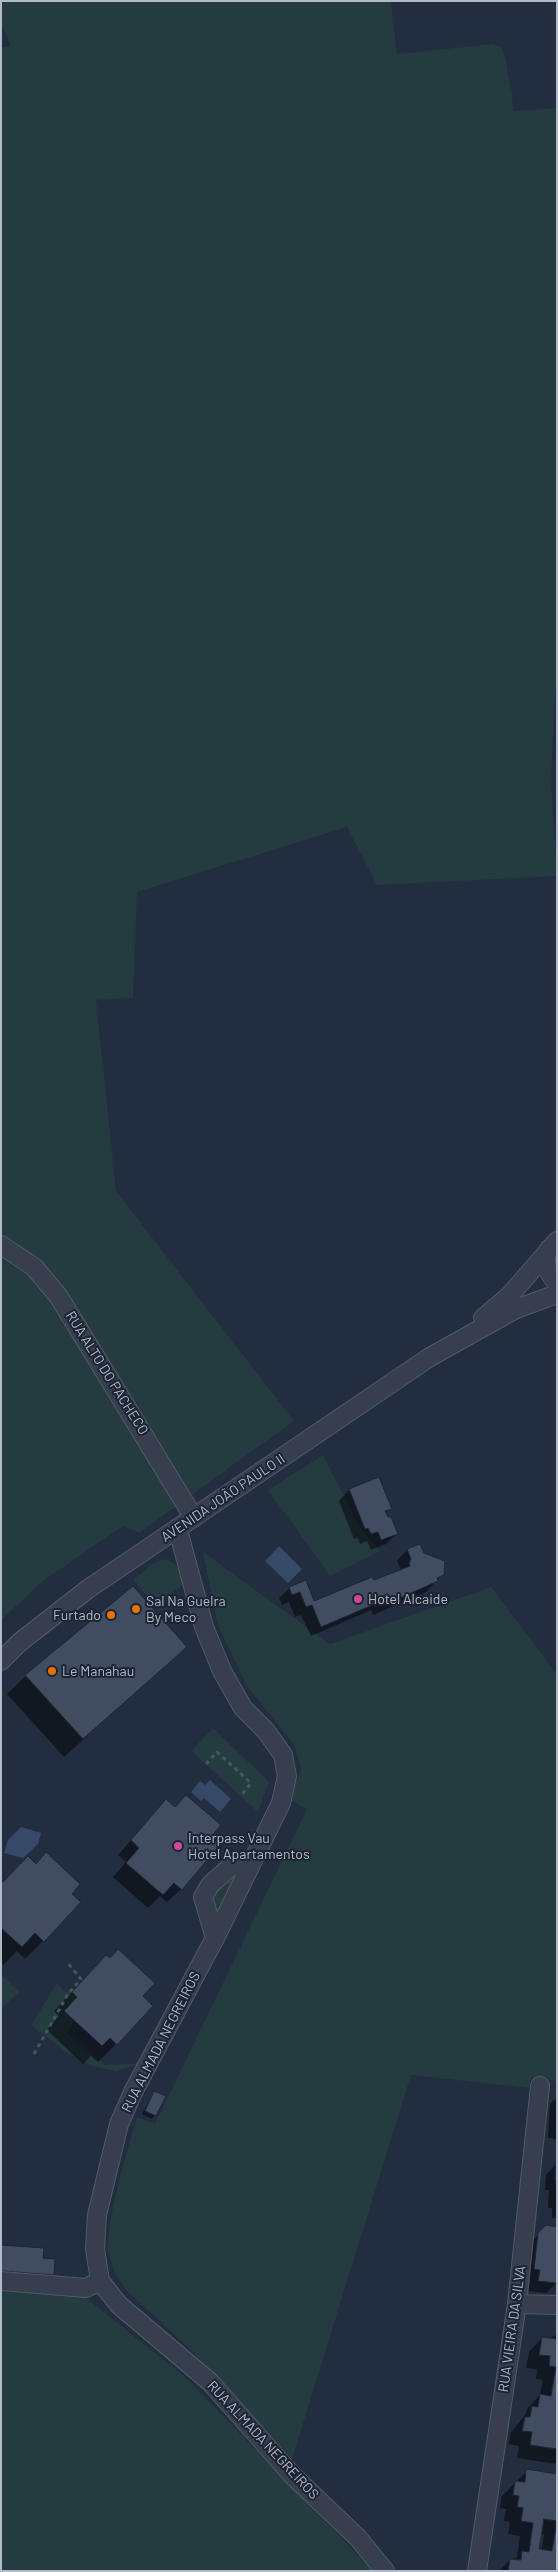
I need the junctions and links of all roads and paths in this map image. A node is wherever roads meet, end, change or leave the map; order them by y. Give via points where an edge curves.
1 (554, 1241) edge
2 (1, 1245) edge
3 (557, 1284) edge
4 (557, 1294) edge
5 (451, 1343) junction
6 (194, 1518) junction
7 (178, 1530) junction
8 (1, 1661) edge
9 (206, 1764) dead end
10 (241, 1796) dead end
11 (251, 1863) junction
12 (214, 1938) junction
13 (66, 1961) dead end
14 (34, 2054) dead end
15 (540, 2086) dead end
16 (100, 2281) junction
17 (1, 2282) edge
18 (517, 2304) junction
19 (557, 2305) edge
20 (386, 2571) edge
21 (477, 2571) edge

1 - 3 street via 546,1258 547,1270
1 - 5 street via 510,1295
2 - 6 street, RUA ALTO DO PACHECO via 34,1267 59,1296
4 - 5 street via 516,1309
5 - 6 street, AVENIDA JOÃO PAULO II
6 - 7 street, AVENIDA JOÃO PAULO II
7 - 8 street, AVENIDA JOÃO PAULO II via 88,1589 20,1642
7 - 11 street, RUA ALMADA NEGREIROS via 204,1627 222,1671 243,1708 266,1731 283,1755 286,1776 281,1803
9 - 10 path via 217,1752 228,1762 251,1784
11 - 12 street, RUA ALMADA NEGREIROS
11 - 12 street via 238,1863 229,1868 210,1885 203,1897
12 - 16 street, RUA ALMADA NEGREIROS via 119,2124 98,2215 96,2249
13 - 14 path via 81,1979 68,1994
15 - 18 street, RUA VIEIRA DA SILVA
16 - 17 street via 86,2288
16 - 20 street, RUA ALMADA NEGREIROS via 119,2305 210,2382 293,2476 358,2538
18 - 19 street
18 - 21 street, RUA VIEIRA DA SILVA

